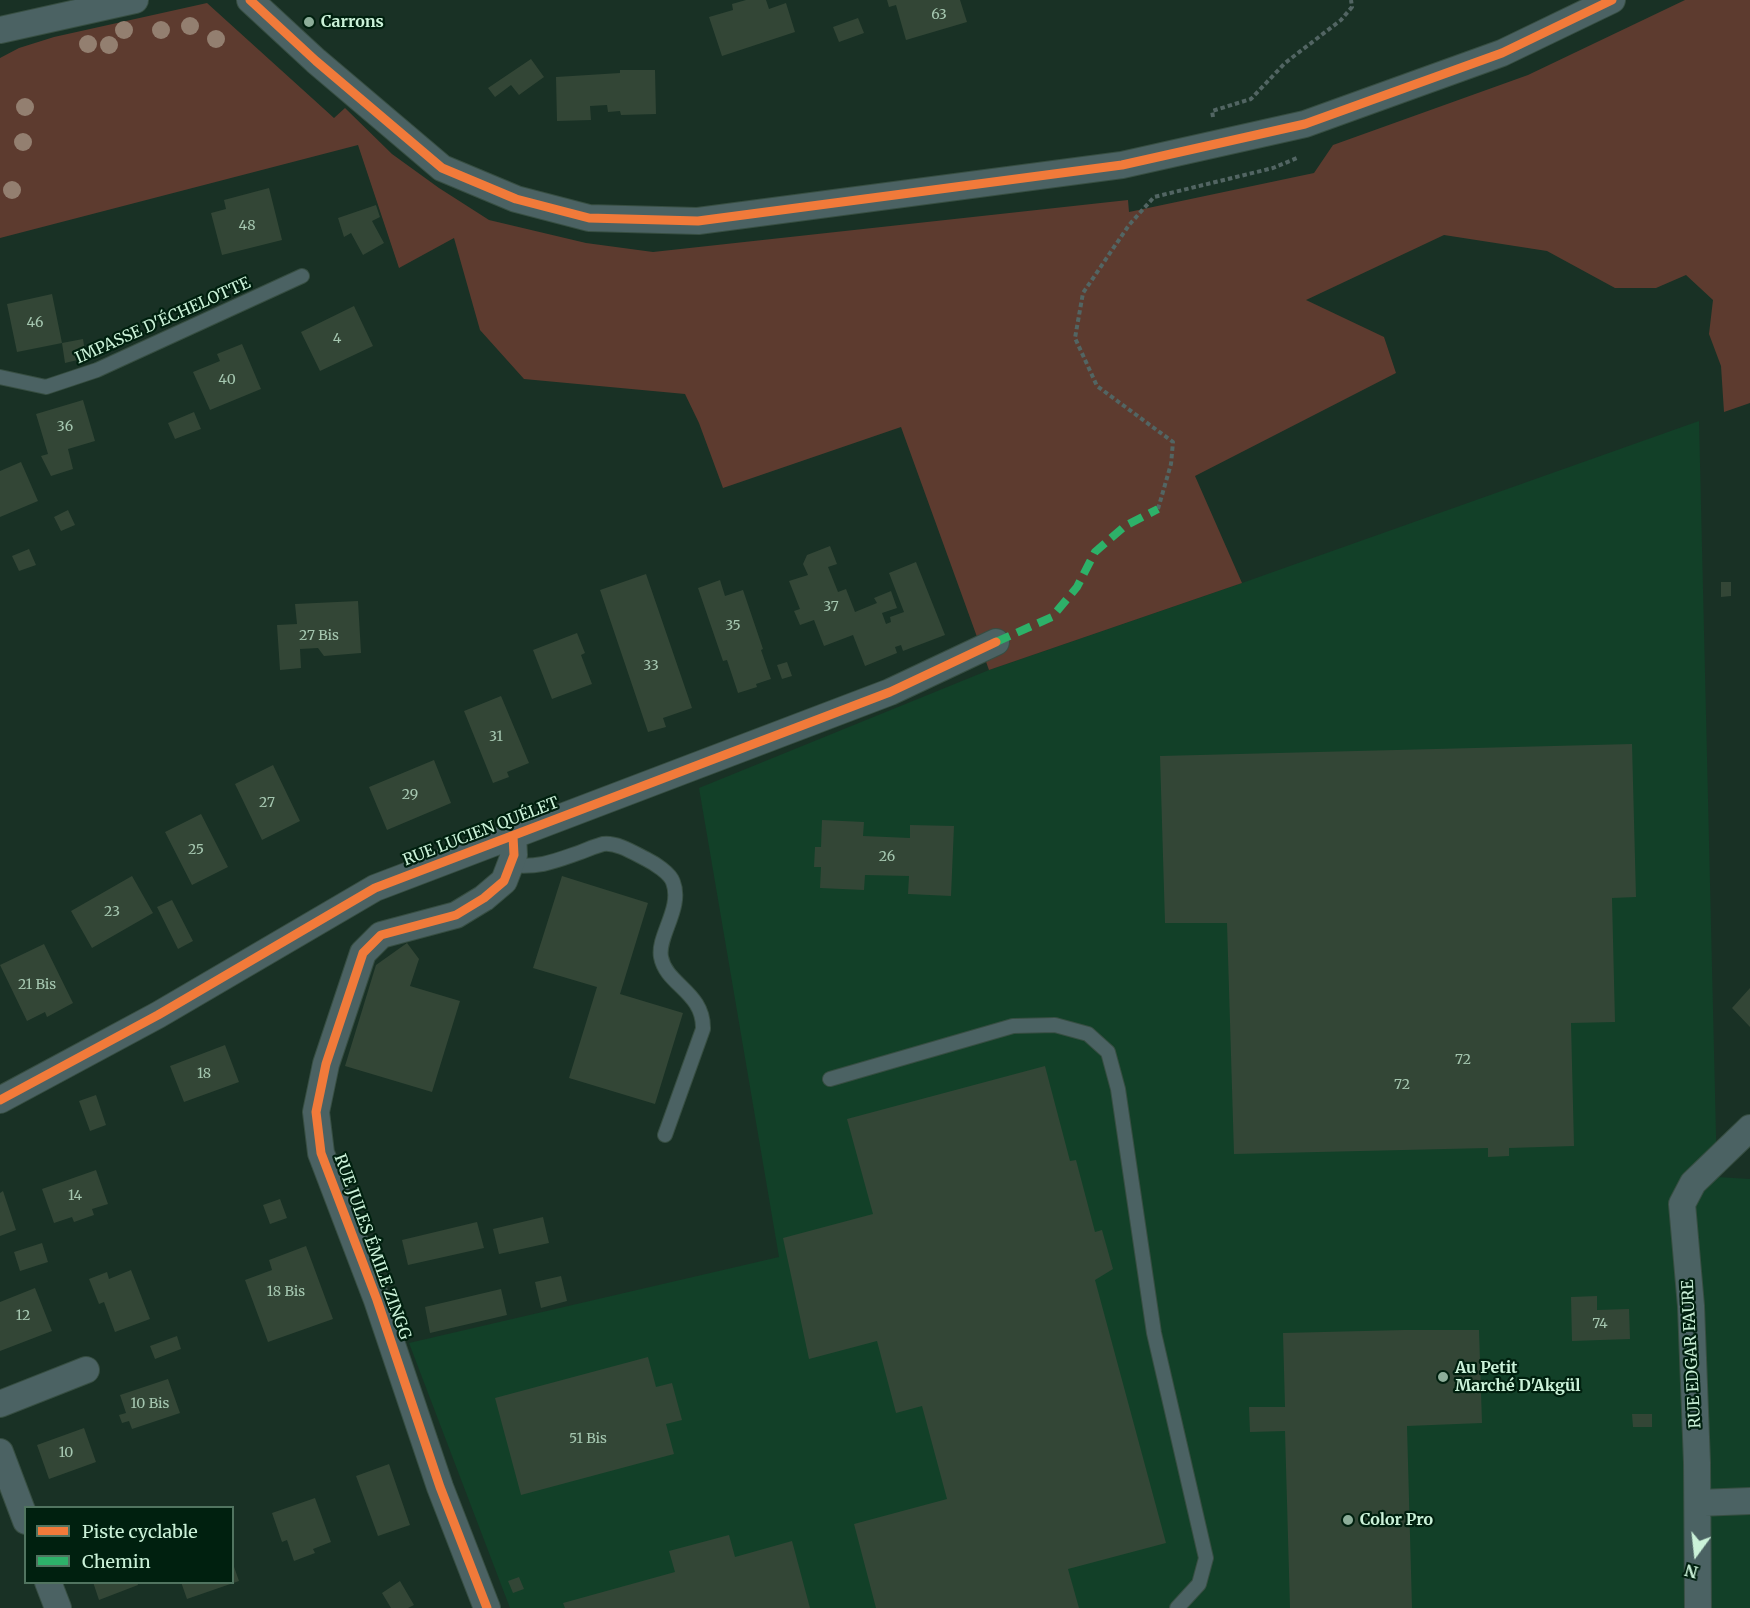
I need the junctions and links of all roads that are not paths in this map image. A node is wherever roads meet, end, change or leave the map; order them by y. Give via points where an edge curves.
1 (135, 0) edge
2 (250, 0) edge
3 (1612, 0) edge
4 (0, 30) edge
5 (302, 276) dead end
6 (0, 377) edge
7 (996, 642) dead end
8 (513, 836) junction
9 (511, 865) junction
10 (830, 1079) dead end
11 (0, 1100) edge
12 (1750, 1128) edge
13 (665, 1136) dead end
14 (86, 1370) dead end
15 (0, 1404) edge
16 (1, 1455) edge
17 (1750, 1501) edge
18 (1698, 1503) junction
19 (24, 1516) edge
20 (49, 1584) edge
21 (58, 1608) edge
22 (487, 1608) edge
23 (1177, 1608) edge
24 (1698, 1608) edge

1 - 4 street
2 - 3 street via 442,168 516,199 589,218 698,221 1122,165 1305,124 1502,53
5 - 6 lane, IMPASSE D'ÉCHELOTTE via 97,370 46,387
7 - 8 street, RUE LUCIEN QUÉLET via 891,692
8 - 9 street
8 - 11 street, RUE LUCIEN QUÉLET via 375,888 158,1015
9 - 13 lane via 543,865 604,844 653,862 673,880 676,899 660,954 664,969 688,991 703,1016 703,1029
9 - 22 street, RUE JULES ÉMILE ZINGG via 504,880 456,915 381,935 363,953 326,1064 316,1112 321,1153
10 - 23 lane via 1013,1026 1054,1025 1088,1034 1108,1052 1118,1089 1154,1333 1206,1558 1199,1584
12 - 18 street, RUE EDGAR FAURE via 1693,1183 1682,1204 1691,1306
14 - 15 street
16 - 19 street
17 - 18 street
18 - 24 street, RUE EDGAR FAURE
20 - 21 street

